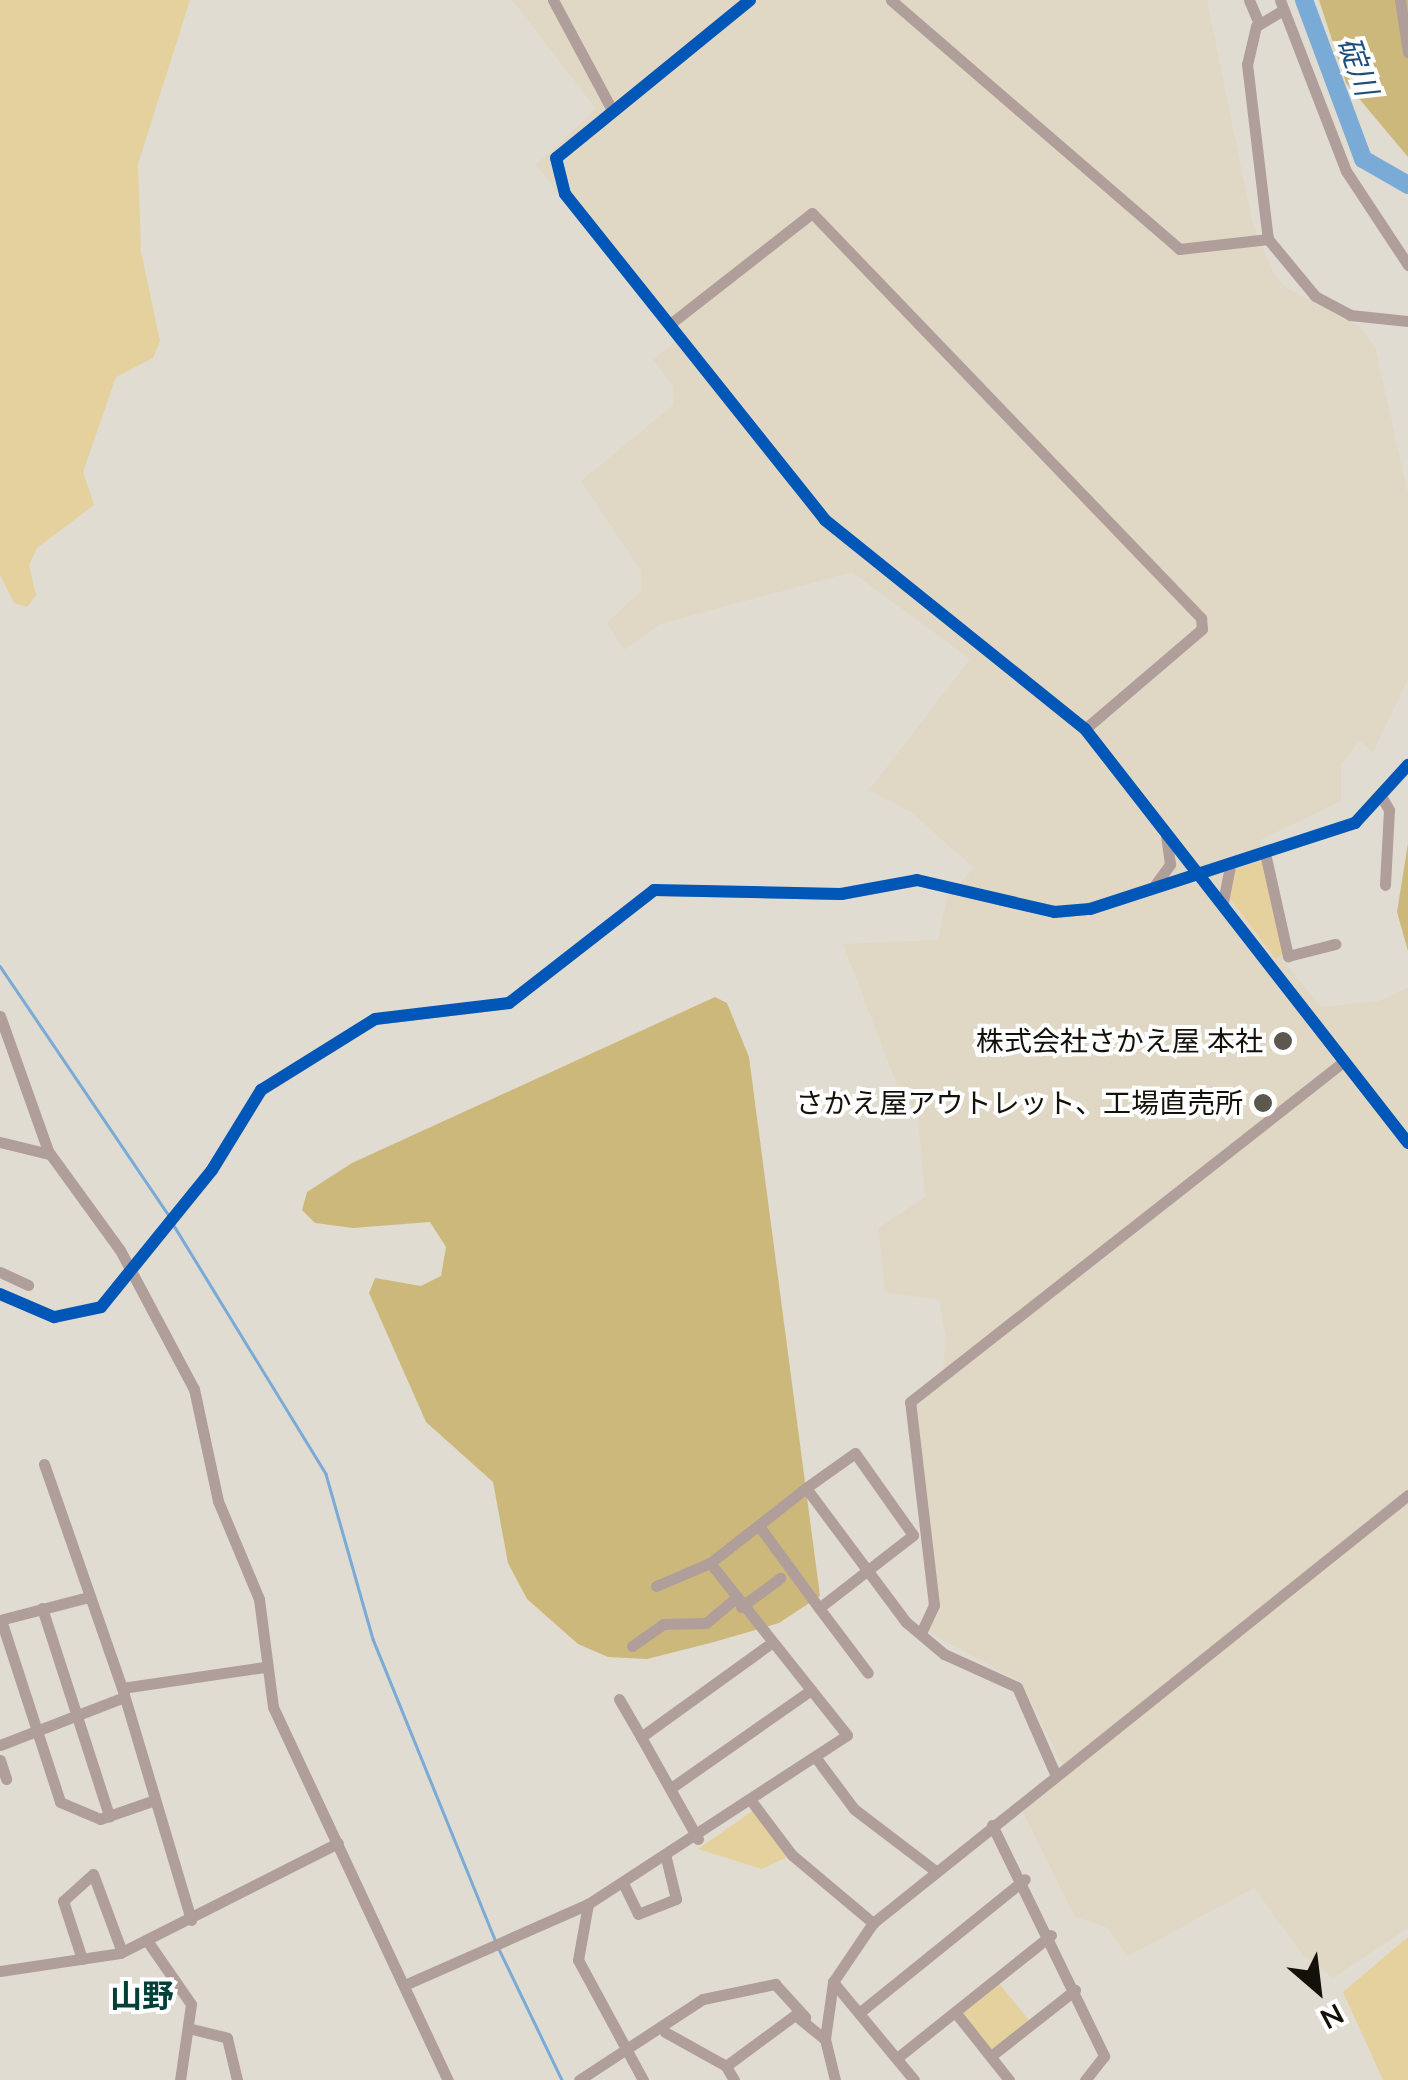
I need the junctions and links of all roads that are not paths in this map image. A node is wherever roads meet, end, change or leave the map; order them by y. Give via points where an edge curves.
1 (553, 0) edge
2 (750, 0) edge
3 (891, 0) edge
4 (1249, 0) edge
5 (1400, 0) edge
6 (1282, 5) edge
7 (1260, 23) junction
8 (1408, 52) edge
9 (612, 110) junction
10 (1268, 239) junction
11 (1408, 265) edge
12 (1408, 321) edge
13 (670, 324) junction
14 (1085, 729) junction
15 (1408, 765) edge
16 (1381, 796) junction
17 (1163, 828) junction
18 (1265, 853) junction
19 (1234, 862) junction
20 (1199, 874) junction
21 (1385, 884) dead end
22 (1142, 892) junction
23 (1225, 908) junction
24 (1335, 944) dead end
25 (2, 1025) edge
26 (1343, 1062) junction
27 (0, 1142) edge
28 (1408, 1143) edge
29 (50, 1154) junction
30 (0, 1272) edge
31 (133, 1274) junction
32 (28, 1285) dead end
33 (0, 1294) edge
34 (44, 1464) dead end
35 (806, 1488) junction
36 (1408, 1496) edge
37 (759, 1526) junction
38 (710, 1563) junction
39 (867, 1571) junction
40 (780, 1578) dead end
41 (656, 1586) dead end
42 (88, 1597) junction
43 (738, 1603) junction
44 (42, 1608) junction
45 (820, 1608) junction
46 (0, 1620) edge
47 (921, 1633) junction
48 (632, 1646) dead end
49 (768, 1646) junction
50 (264, 1667) junction
51 (868, 1674) dead end
52 (811, 1690) junction
53 (121, 1694) junction
54 (619, 1698) dead end
55 (76, 1716) junction
56 (36, 1732) junction
57 (641, 1738) junction
58 (0, 1744) edge
59 (816, 1758) junction
60 (0, 1760) edge
61 (1056, 1776) junction
62 (6, 1779) dead end
63 (671, 1788) junction
64 (152, 1801) junction
65 (752, 1802) junction
66 (109, 1816) junction
67 (992, 1825) junction
68 (698, 1839) junction
69 (338, 1843) junction
70 (666, 1858) junction
71 (934, 1870) junction
72 (1026, 1878) junction
73 (623, 1883) junction
74 (588, 1904) junction
75 (191, 1920) junction
76 (872, 1923) junction
77 (1051, 1935) junction
78 (148, 1942) junction
79 (122, 1952) junction
80 (82, 1959) junction
81 (0, 1972) edge
82 (833, 1982) junction
83 (409, 1983) junction
84 (1075, 1990) junction
85 (955, 2012) junction
86 (858, 2013) junction
87 (805, 2017) junction
88 (192, 2028) junction
89 (665, 2032) junction
90 (825, 2039) junction
91 (628, 2053) junction
92 (991, 2056) junction
93 (896, 2058) junction
94 (726, 2066) junction
95 (180, 2080) edge
96 (238, 2080) edge
97 (448, 2080) edge
98 (579, 2080) edge
99 (643, 2080) edge
100 (734, 2080) edge
101 (835, 2080) edge
102 (914, 2080) edge
103 (1009, 2080) edge
104 (1085, 2080) edge

1 - 9 street
2 - 9 street
3 - 10 street via 1179,249
4 - 7 street
5 - 8 street
6 - 7 street
6 - 11 street via 1346,170
7 - 10 street via 1246,76
9 - 13 street via 556,158 556,175
10 - 12 street via 1315,296 1350,315
13 - 14 street via 826,520
13 - 14 street via 812,213 1201,618 1202,629
14 - 17 street
15 - 16 street
16 - 18 street via 1355,823
16 - 21 street via 1389,810
17 - 20 street
17 - 22 street via 1168,871
18 - 19 street
18 - 24 street via 1288,956
19 - 20 street
19 - 23 street via 1221,880
20 - 22 street
20 - 23 street
22 - 31 street via 1070,912 917,880 841,894 654,890 508,1003 375,1019 261,1090
23 - 26 street
25 - 29 street
26 - 28 street
26 - 47 street via 910,1402 934,1605
27 - 29 street
29 - 31 street
30 - 32 street
31 - 33 street via 101,1307 72,1316
31 - 50 street via 199,1403 218,1501 259,1599
34 - 42 street
35 - 37 street
35 - 39 street
35 - 39 street via 855,1453 912,1536
36 - 61 street
37 - 38 street
37 - 45 street
38 - 41 street
38 - 43 street
39 - 45 street
39 - 47 street
40 - 43 street
42 - 44 street
42 - 53 street
43 - 48 street via 706,1623 664,1624
43 - 49 street
44 - 46 street
44 - 55 street
45 - 51 street
46 - 56 street
47 - 61 street via 1017,1687
49 - 52 street via 774,1642
49 - 57 street
50 - 53 street
50 - 69 street via 287,1746
52 - 59 street via 847,1735
52 - 63 street
53 - 55 street
53 - 64 street
54 - 57 street
55 - 56 street
55 - 66 street
56 - 58 street
56 - 66 street via 60,1802
57 - 63 street
59 - 65 street
59 - 71 street via 854,1810
60 - 62 street
61 - 67 street
63 - 68 street
64 - 66 street
64 - 75 street
65 - 68 street
65 - 76 street via 792,1855
67 - 71 street
67 - 72 street
68 - 70 street
69 - 75 street
69 - 83 street
70 - 73 street
70 - 73 street via 676,1899 638,1914
71 - 76 street
72 - 77 street
72 - 86 street
73 - 74 street
74 - 83 street
74 - 91 street via 578,1960
75 - 78 street
76 - 82 street
77 - 84 street
77 - 85 street
78 - 79 street
78 - 88 street via 184,1990
79 - 80 street
79 - 80 street via 94,1874 63,1901
80 - 81 street
82 - 86 street
82 - 90 street
83 - 97 street
84 - 92 street
84 - 104 street via 1104,2056
85 - 92 street
85 - 93 street
86 - 93 street
87 - 89 street via 775,1984 693,2002
87 - 90 street
87 - 94 street via 769,2028
88 - 95 street
88 - 96 street via 227,2038
89 - 91 street
89 - 94 street
90 - 101 street
91 - 98 street
91 - 99 street
92 - 103 street
93 - 102 street
94 - 100 street

